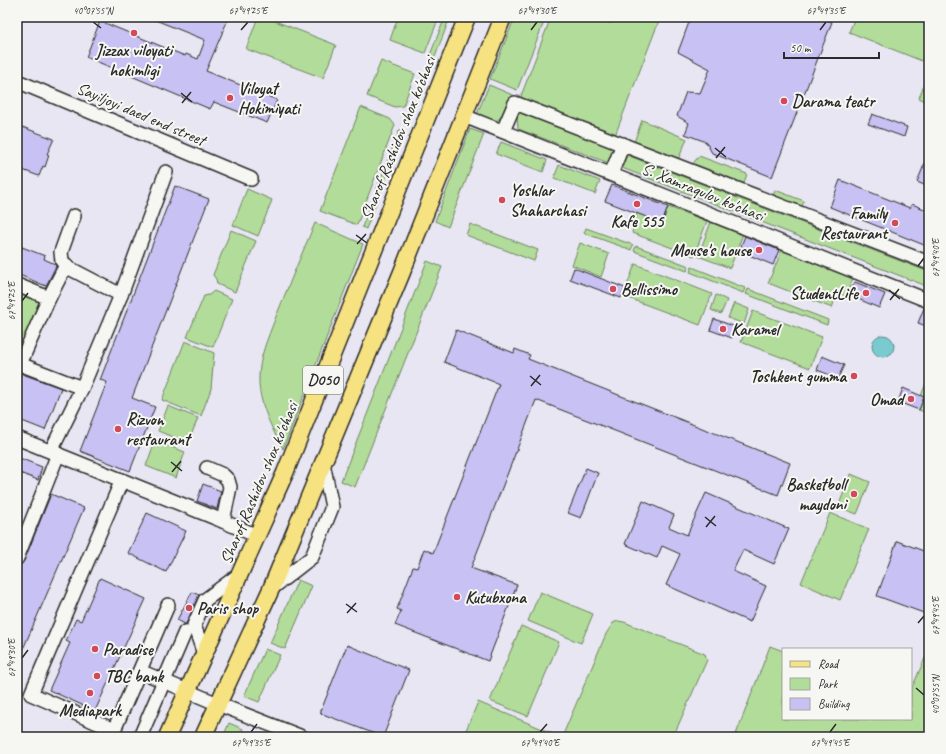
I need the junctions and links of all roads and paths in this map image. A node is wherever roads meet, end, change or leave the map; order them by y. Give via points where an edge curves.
1 (467, 17) edge
2 (503, 17) edge
3 (17, 81) edge
4 (464, 116) junction
5 (503, 131) junction
6 (623, 144) junction
7 (166, 172) dead end
8 (611, 174) junction
9 (251, 179) dead end
10 (74, 216) dead end
11 (929, 263) edge
12 (66, 265) junction
13 (17, 285) edge
14 (121, 295) junction
15 (49, 298) junction
16 (929, 301) edge
17 (19, 364) edge
18 (82, 388) junction
19 (17, 438) edge
20 (54, 453) junction
21 (323, 463) junction
22 (207, 468) dead end
23 (122, 480) junction
24 (223, 521) junction
25 (257, 536) junction
26 (17, 558) edge
27 (240, 574) junction
28 (271, 589) junction
29 (168, 605) dead end
30 (185, 632) dead end
31 (204, 654) junction
32 (140, 671) junction
33 (165, 682) junction
34 (188, 691) junction
35 (218, 704) junction
36 (269, 731) edge
37 (113, 734) edge
38 (140, 737) edge
39 (167, 737) edge
40 (203, 737) edge
41 (302, 737) edge

1 - 25 main road, Sharof Rashidov shox ko'chasi / D050 via 291,459
2 - 4 main road, D050
3 - 9 street, Sayiljoyi daed end street
4 - 5 street, S. Xamraqulov ko'chasi
4 - 21 main road, D050
5 - 6 street via 515,103
5 - 8 street, S. Xamraqulov ko'chasi
6 - 8 street
6 - 11 street
7 - 14 street
8 - 16 street, S. Xamraqulov ko'chasi
10 - 12 street via 61,252 62,261
12 - 14 street
12 - 15 street
13 - 15 street
14 - 18 street
15 - 17 street
17 - 18 street
18 - 20 street
19 - 20 street
20 - 23 street
20 - 26 street
21 - 28 main road, D050
21 - 28 street via 332,507 312,557
22 - 24 street via 228,480 230,487
23 - 24 street
23 - 37 street via 31,694
24 - 25 street
25 - 27 main road, Sharof Rashidov shox ko'chasi / D050
27 - 31 main road, Sharof Rashidov shox ko'chasi / D050
27 - 31 street via 205,600 194,625
28 - 35 main road, D050
29 - 32 street
30 - 33 street
31 - 34 main road, Sharof Rashidov shox ko'chasi / D050
32 - 33 street
32 - 37 street
33 - 34 street
33 - 38 street
34 - 35 street
34 - 39 main road, Sharof Rashidov shox ko'chasi / D050
35 - 36 street
35 - 40 main road, D050
36 - 41 street

